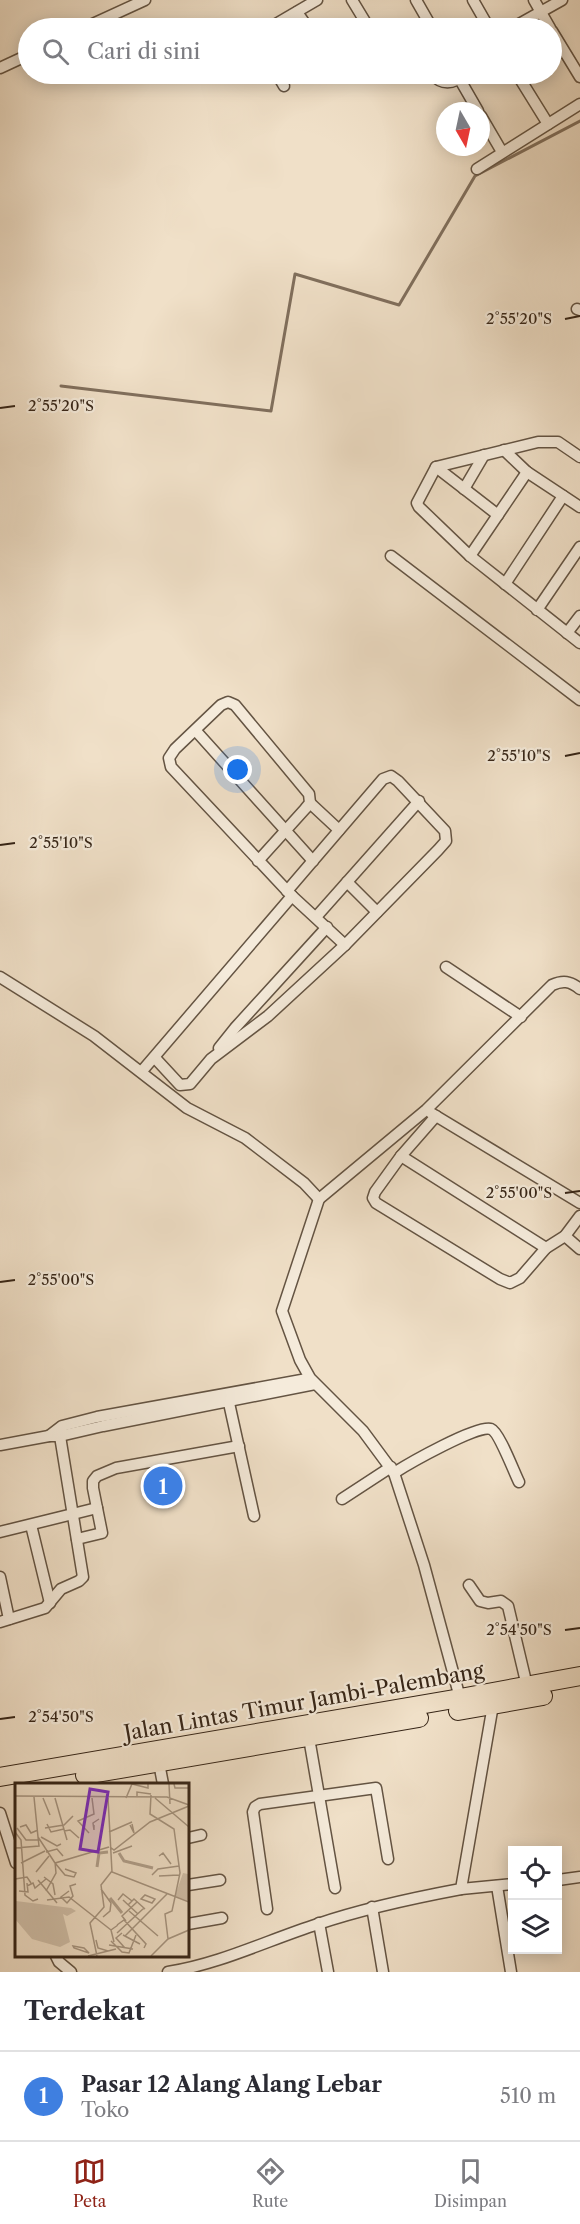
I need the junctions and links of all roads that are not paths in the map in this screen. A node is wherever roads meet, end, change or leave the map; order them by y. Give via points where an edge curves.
1 (145, 0) edge
2 (317, 0) edge
3 (352, 0) edge
4 (416, 0) edge
5 (473, 0) edge
6 (534, 0) edge
7 (562, 0) edge
8 (297, 12) junction
9 (540, 12) junction
10 (106, 18) edge
11 (286, 18) edge
12 (301, 18) edge
13 (363, 18) edge
14 (426, 18) edge
15 (483, 18) edge
16 (530, 18) edge
17 (544, 18) edge
18 (562, 48) edge
19 (18, 60) edge
20 (0, 68) edge
21 (580, 77) edge
22 (465, 84) edge
23 (523, 84) edge
24 (474, 102) edge
25 (580, 104) edge
26 (548, 124) junction
27 (490, 131) edge
28 (502, 152) junction
29 (477, 169) dead end
30 (504, 450) junction
31 (484, 455) junction
32 (580, 457) edge
33 (436, 467) junction
34 (527, 472) junction
35 (465, 489) junction
36 (563, 496) junction
37 (580, 507) edge
38 (498, 514) junction
39 (580, 547) edge
40 (391, 556) dead end
41 (470, 556) junction
42 (505, 584) junction
43 (537, 610) junction
44 (580, 616) edge
45 (567, 633) junction
46 (580, 643) edge
47 (580, 700) edge
48 (196, 731) junction
49 (419, 801) junction
50 (310, 803) junction
51 (339, 830) junction
52 (286, 832) junction
53 (258, 861) junction
54 (313, 861) junction
55 (347, 882) junction
56 (289, 893) junction
57 (377, 912) junction
58 (316, 917) junction
59 (327, 927) junction
60 (345, 945) junction
61 (447, 967) dead end
62 (0, 976) edge
63 (580, 989) edge
64 (521, 1017) junction
65 (155, 1058) junction
66 (211, 1059) junction
67 (142, 1071) junction
68 (426, 1110) junction
69 (436, 1116) junction
70 (401, 1156) junction
71 (320, 1198) junction
72 (580, 1203) edge
73 (580, 1216) edge
74 (565, 1236) junction
75 (546, 1248) junction
76 (580, 1248) edge
77 (312, 1381) junction
78 (229, 1403) junction
79 (56, 1433) junction
80 (0, 1445) edge
81 (238, 1446) junction
82 (392, 1470) junction
83 (519, 1482) dead end
84 (342, 1499) dead end
85 (97, 1508) junction
86 (73, 1515) junction
87 (254, 1516) dead end
88 (31, 1526) junction
89 (0, 1532) edge
90 (78, 1539) junction
91 (0, 1577) edge
92 (469, 1585) dead end
93 (50, 1603) junction
94 (5, 1621) edge
95 (580, 1676) edge
96 (527, 1686) junction
97 (580, 1688) edge
98 (460, 1698) junction
99 (493, 1705) junction
100 (309, 1738) junction
101 (159, 1763) junction
102 (0, 1777) edge
103 (37, 1783) edge
104 (163, 1783) edge
105 (15, 1786) edge
106 (0, 1788) edge
107 (318, 1795) junction
108 (0, 1813) edge
109 (201, 1835) dead end
110 (189, 1838) edge
111 (388, 1859) dead end
112 (15, 1860) edge
113 (580, 1877) edge
114 (562, 1879) edge
115 (220, 1880) dead end
116 (189, 1885) edge
117 (508, 1885) edge
118 (497, 1886) junction
119 (334, 1888) dead end
120 (461, 1889) junction
121 (372, 1907) junction
122 (267, 1909) dead end
123 (222, 1918) dead end
124 (319, 1923) junction
125 (189, 1924) edge
126 (57, 1957) edge
127 (69, 1971) edge
128 (54, 1972) edge
129 (168, 1972) edge
130 (328, 1972) edge
131 (383, 1972) edge
132 (511, 1972) edge

1 - 10 street
2 - 8 street
3 - 13 street
4 - 14 street
5 - 15 street
6 - 9 street
7 - 9 street
8 - 11 street
8 - 12 street
9 - 16 street
9 - 17 street
18 - 21 street
19 - 20 street
22 - 24 street
23 - 26 street
25 - 26 street
26 - 28 street
27 - 28 street
28 - 29 street
30 - 31 street
30 - 32 street via 551,441
30 - 34 street
31 - 33 street
31 - 35 street
33 - 35 street
33 - 41 street via 417,506
34 - 36 street
34 - 38 street
35 - 38 street
36 - 37 street
36 - 42 street
38 - 41 street
39 - 43 street
40 - 47 street
41 - 42 street
42 - 43 street
43 - 45 street
44 - 45 street
45 - 46 street
48 - 50 street via 221,705 234,705 309,794
48 - 52 street
48 - 53 street via 175,749 169,758 171,767
49 - 51 street via 391,776 383,779
49 - 55 street
49 - 57 street via 445,831 446,841
50 - 51 street
50 - 52 street
51 - 54 street
52 - 53 street
52 - 54 street
53 - 56 street
54 - 56 street
55 - 57 street
55 - 58 street
56 - 58 street
56 - 65 street
57 - 60 street
58 - 59 street
59 - 60 street
59 - 66 street
60 - 66 street via 268,1016
61 - 64 street
62 - 67 street via 94,1035
63 - 64 street via 572,983 560,982
64 - 68 street
65 - 66 street via 186,1086
65 - 67 street
67 - 71 street via 187,1108 245,1138
68 - 69 street
68 - 71 street
69 - 70 street
69 - 72 street
70 - 75 street
70 - 75 street via 375,1192 376,1203 510,1283 520,1278
71 - 77 street via 282,1311
73 - 74 street
74 - 75 street
74 - 76 street
77 - 78 street
77 - 79 street via 97,1417
77 - 82 street via 363,1431
78 - 79 street
78 - 81 street
79 - 80 street
79 - 86 street
81 - 85 street via 116,1468 97,1476 93,1481
81 - 87 street
82 - 83 street via 456,1439 489,1428 494,1430
82 - 84 street
82 - 98 street via 424,1565
85 - 86 street
85 - 90 street via 102,1533
86 - 88 street
86 - 90 street
88 - 89 street
88 - 93 street
90 - 93 street via 82,1577 61,1589
91 - 94 street
92 - 96 street via 480,1601 501,1601 508,1606
93 - 94 street
95 - 96 highway, Jalan Lintas Timur Jambi-Palembang
96 - 98 highway, Jalan Lintas Timur Jambi-Palembang
97 - 99 highway, Jalan Lintas Timur Jambi-Palembang
98 - 102 highway, Jalan Lintas Timur Jambi-Palembang
99 - 100 highway, Jalan Lintas Timur Jambi-Palembang
99 - 120 street
100 - 101 highway, Jalan Lintas Timur Jambi-Palembang
100 - 107 street
101 - 103 highway, Jalan Lintas Timur Jambi-Palembang
101 - 104 street
105 - 106 highway
107 - 111 street via 376,1788
107 - 119 street
107 - 122 street via 255,1807
108 - 112 street
109 - 110 street
113 - 114 street
115 - 116 street
117 - 118 street
118 - 120 street
118 - 132 street
120 - 121 street
121 - 124 street
121 - 131 street
123 - 125 street
124 - 129 street via 222,1958
124 - 130 street
126 - 127 street
127 - 128 street

